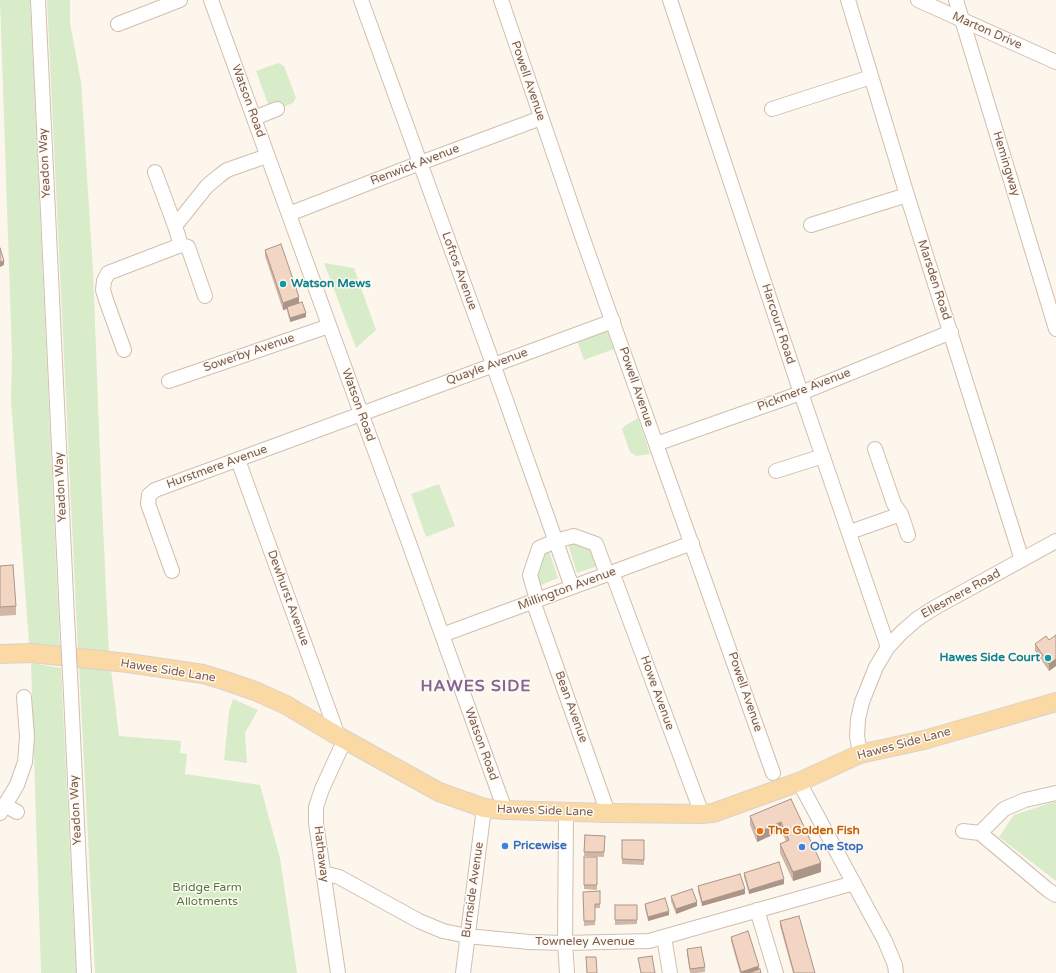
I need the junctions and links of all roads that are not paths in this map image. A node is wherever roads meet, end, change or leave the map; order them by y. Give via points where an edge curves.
1 (38, 0) edge
2 (180, 0) edge
3 (212, 0) edge
4 (362, 0) edge
5 (501, 0) edge
6 (670, 0) edge
7 (848, 0) edge
8 (918, 0) edge
9 (956, 0) edge
10 (962, 20) junction
11 (118, 24) dead end
12 (1056, 62) edge
13 (871, 77) junction
14 (277, 109) dead end
15 (772, 109) dead end
16 (254, 118) junction
17 (541, 118) junction
18 (268, 156) junction
19 (420, 163) junction
20 (155, 172) dead end
21 (907, 195) junction
22 (289, 214) junction
23 (812, 225) dead end
24 (175, 226) junction
25 (182, 245) junction
26 (205, 296) dead end
27 (613, 321) junction
28 (329, 326) junction
29 (1056, 328) edge
30 (951, 332) junction
31 (124, 350) dead end
32 (493, 364) junction
33 (169, 381) dead end
34 (801, 393) junction
35 (361, 413) junction
36 (656, 444) junction
37 (875, 449) dead end
38 (823, 456) junction
39 (238, 460) junction
40 (776, 471) dead end
41 (901, 514) junction
42 (850, 532) junction
43 (908, 535) dead end
44 (556, 541) junction
45 (1056, 541) edge
46 (692, 542) junction
47 (1022, 560) junction
48 (172, 571) dead end
49 (610, 573) junction
50 (572, 587) junction
51 (535, 600) junction
52 (442, 635) junction
53 (888, 648) junction
54 (0, 654) edge
55 (24, 697) dead end
56 (1056, 702) edge
57 (341, 738) junction
58 (860, 754) junction
59 (773, 773) dead end
60 (799, 782) junction
61 (1056, 793) edge
62 (484, 808) junction
63 (7, 810) edge
64 (505, 810) junction
65 (566, 813) junction
66 (608, 813) junction
67 (702, 814) junction
68 (963, 831) dead end
69 (980, 833) junction
70 (323, 873) junction
71 (854, 883) junction
72 (1056, 895) edge
73 (757, 910) junction
74 (467, 936) junction
75 (664, 937) junction
76 (565, 944) junction
77 (84, 973) edge
78 (338, 973) edge
79 (462, 973) edge
80 (566, 973) edge
81 (670, 973) edge
82 (776, 973) edge
83 (896, 973) edge

1 - 77 street, Yeadon Way, bridge
2 - 11 street
3 - 16 street, Watson Road
4 - 19 street, Loftos Avenue
5 - 17 street, Powell Avenue
6 - 34 street, Harcourt Road
7 - 13 street, Marsden Road
8 - 10 street, Marton Drive
9 - 10 street, Hemingway
10 - 12 street, Marton Drive
10 - 29 street, Hemingway
13 - 15 street
13 - 21 street, Marsden Road
14 - 16 street
16 - 18 street, Watson Road
17 - 19 street, Renwick Avenue
17 - 27 street, Powell Avenue
18 - 22 street, Watson Road
18 - 24 street via 227,170 219,176 207,186
19 - 22 street, Renwick Avenue
19 - 32 street, Loftos Avenue
20 - 24 street
21 - 23 street
21 - 30 street, Marsden Road
22 - 28 street, Watson Road
24 - 25 street
25 - 26 street via 188,246
25 - 31 street via 108,274 104,282 106,300
27 - 32 street, Quayle Avenue
27 - 36 street, Powell Avenue
28 - 33 street, Sowerby Avenue
28 - 35 street, Watson Road
30 - 34 street, Pickmere Avenue
30 - 47 street, Marsden Road
32 - 35 street, Quayle Avenue
32 - 44 street, Loftos Avenue
34 - 36 street, Pickmere Avenue
34 - 38 street, Harcourt Road
35 - 39 street, Hurstmere Avenue
35 - 52 street, Watson Road
36 - 46 street, Powell Avenue
37 - 41 street via 894,504
38 - 40 street
38 - 42 street, Harcourt Road
39 - 48 street, Hurstmere Avenue via 155,490 149,495 148,504
39 - 57 street, Dewhurst Avenue
41 - 42 street
41 - 43 street
42 - 53 street, Harcourt Road
44 - 49 street via 574,536 596,544
44 - 50 street, Loftos Avenue
44 - 51 street via 539,548 530,574
45 - 47 street, Ellesmere Road
46 - 49 street, Millington Avenue
46 - 59 street, Powell Avenue
47 - 53 street, Ellesmere Road via 917,619
49 - 50 street, Millington Avenue
49 - 67 street, Howe Avenue
50 - 51 street, Millington Avenue
51 - 52 street, Millington Avenue
51 - 66 street, Bean Avenue
52 - 64 street, Watson Road
53 - 58 street, Ellesmere Road via 876,667 862,702 857,736
54 - 57 main road, Hawes Side Lane via 31,653 203,674 282,703
55 - 63 street via 25,762
56 - 58 main road, Hawes Side Lane via 924,740
57 - 62 main road, Hawes Side Lane via 439,792
57 - 70 street, Hathaway via 316,807
58 - 60 main road, Hawes Side Lane
60 - 67 main road, Hawes Side Lane via 713,813
60 - 71 street
61 - 69 street via 1025,800 1004,809
62 - 64 main road, Hawes Side Lane
62 - 74 street, Burnside Avenue
64 - 65 main road, Hawes Side Lane
65 - 66 main road, Hawes Side Lane
65 - 76 street
66 - 67 main road, Hawes Side Lane
68 - 69 street
69 - 72 street
70 - 74 street, Towneley Avenue via 339,877 419,921 443,931
70 - 78 street, Hathaway
71 - 73 street, Towneley Avenue
71 - 83 street via 886,941
73 - 75 street, Towneley Avenue
73 - 82 street
74 - 76 street, Towneley Avenue
74 - 79 street, Burnside Avenue
75 - 76 street, Towneley Avenue via 649,942
75 - 81 street
76 - 80 street

